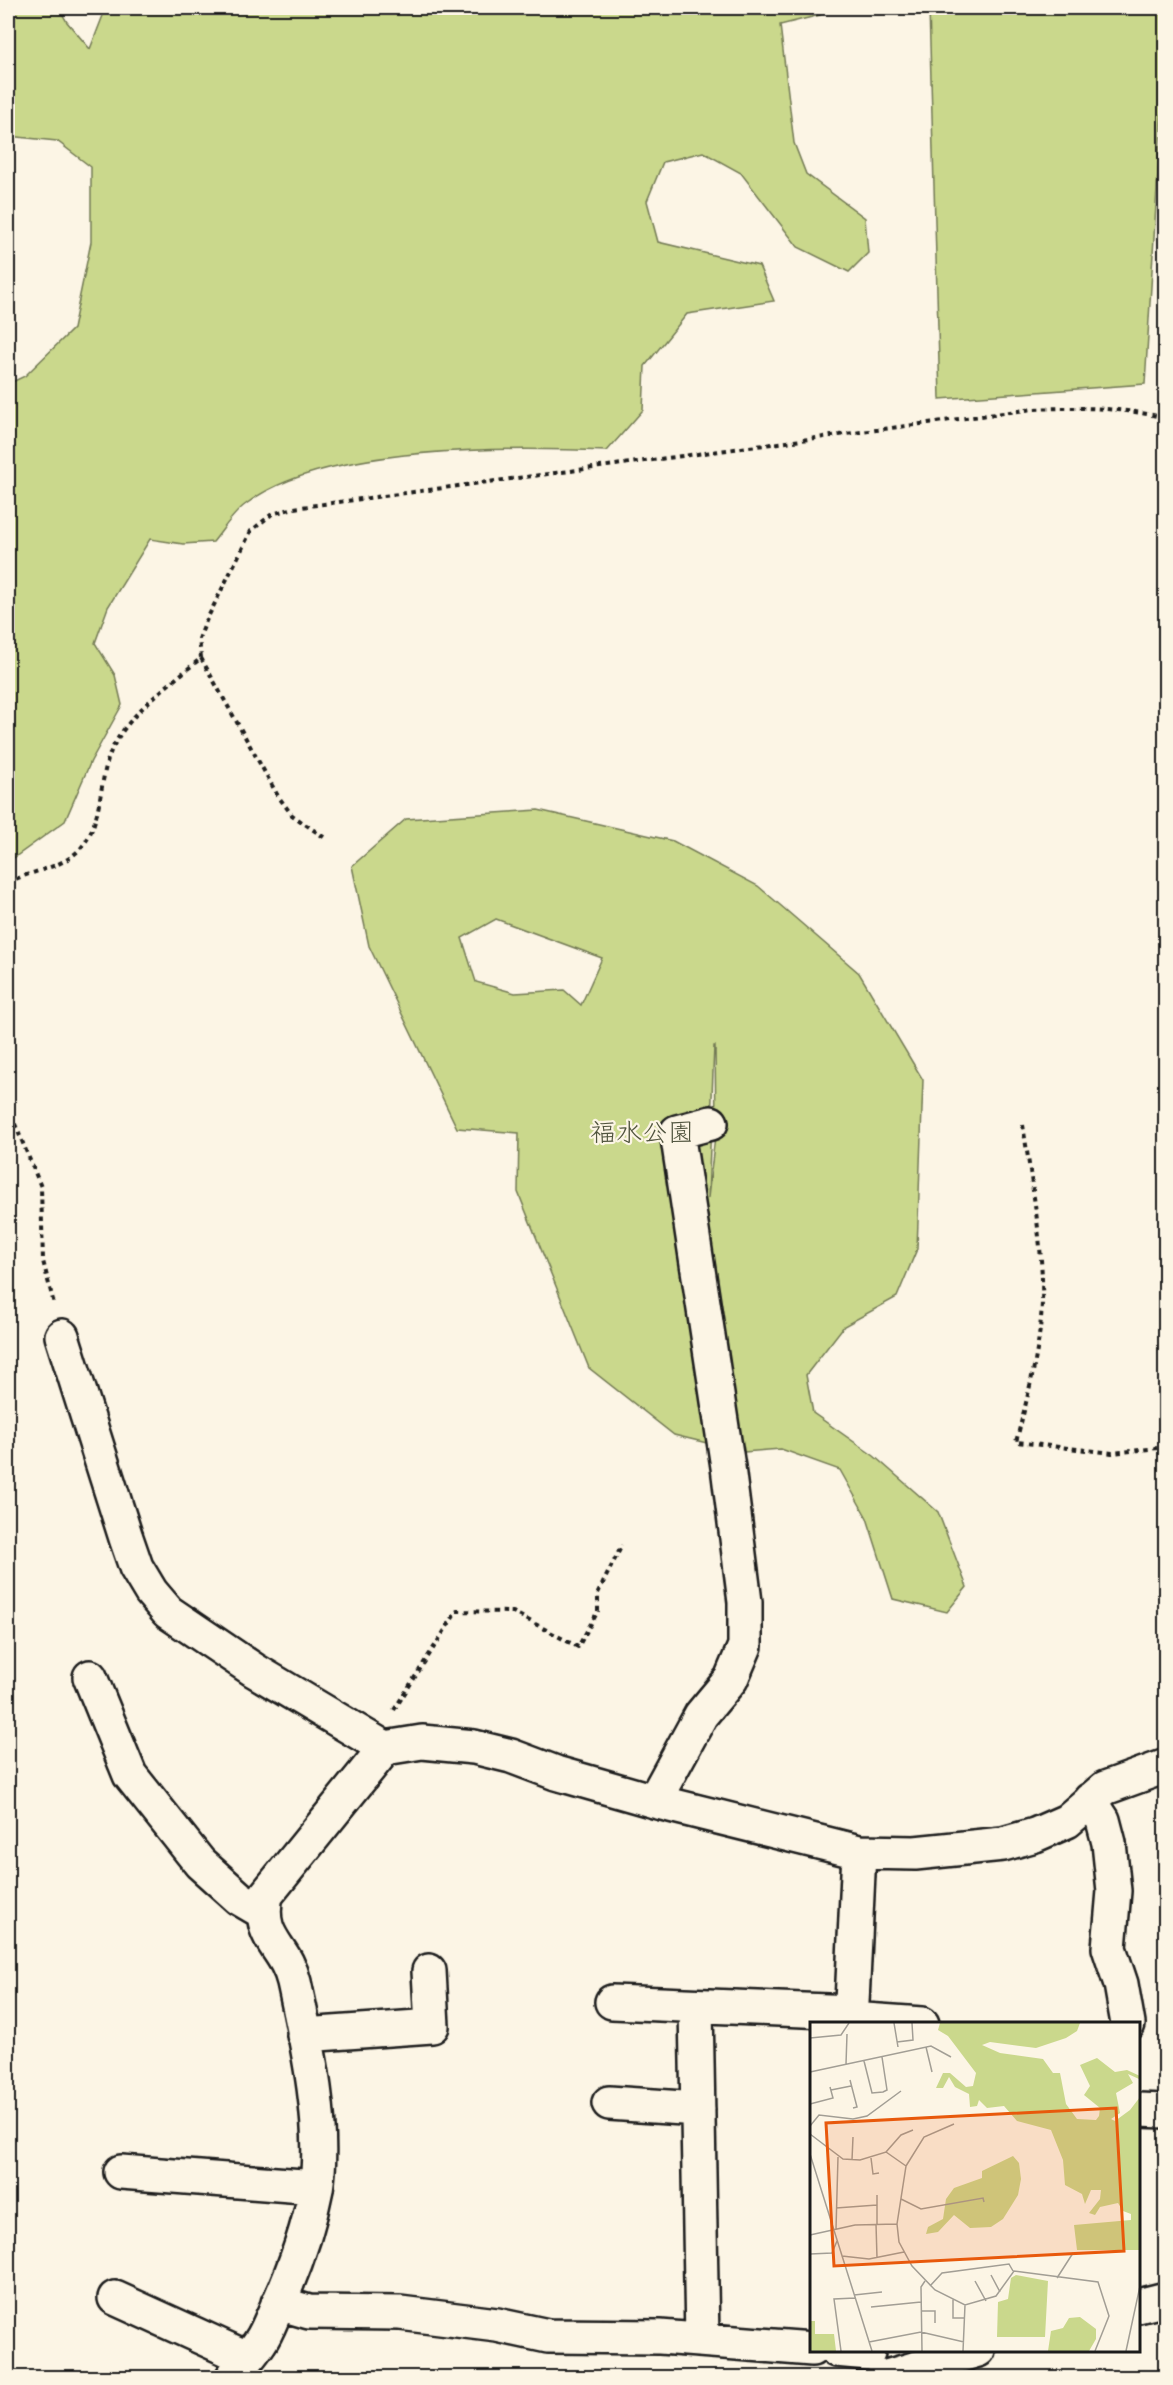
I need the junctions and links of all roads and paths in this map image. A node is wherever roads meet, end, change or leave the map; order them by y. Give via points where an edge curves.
1 (1166, 418) edge
2 (201, 658) junction
3 (325, 838) dead end
4 (8, 883) edge
5 (8, 1107) edge
6 (711, 1123) dead end
7 (1023, 1125) dead end
8 (62, 1336) joint
9 (1166, 1447) edge
10 (622, 1545) dead end
11 (90, 1677) dead end
12 (380, 1744) junction
13 (1166, 1766) edge
14 (1090, 1800) junction
15 (654, 1801) junction
16 (859, 1852) junction
17 (263, 1912) junction
18 (429, 1971) dead end
19 (612, 2002) dead end
20 (696, 2006) junction
21 (851, 2018) edge
22 (898, 2022) edge
23 (1128, 2022) edge
24 (304, 2035) junction
25 (609, 2103) dead end
26 (698, 2109) junction
27 (1140, 2110) edge
28 (1166, 2111) edge
29 (122, 2172) dead end
30 (316, 2187) junction
31 (115, 2298) dead end
32 (1166, 2299) edge
33 (278, 2303) junction
34 (1140, 2306) edge
35 (702, 2340) junction
36 (810, 2349) edge
37 (841, 2352) edge
38 (977, 2360) edge
39 (872, 2365) edge
40 (240, 2368) edge

1 - 2 path via 1084,406 1033,409 272,513 251,531 202,630
2 - 3 path via 292,815
2 - 4 path via 145,706 120,736 108,759 102,793 81,849 62,864 21,875
5 - 8 path via 40,1186 43,1261
6 - 15 street via 677,1132 728,1467 745,1602 746,1646 731,1679 702,1715
7 - 9 path via 1035,1208 1042,1302 1034,1375 1016,1442 1112,1453
8 - 12 street via 136,1567 151,1592 168,1612 254,1670
10 - 12 path via 598,1593 598,1611 578,1647 513,1612 457,1611
11 - 17 street via 130,1775 200,1863 239,1898
12 - 15 street via 422,1742 474,1747
12 - 17 street via 266,1895
13 - 14 street via 1105,1788
14 - 16 street via 1067,1821 1003,1844 915,1853
14 - 23 street via 1103,1820 1109,1843 1114,1891 1109,1948
15 - 16 street
16 - 21 street
17 - 24 street via 267,1932 286,1959 293,1978
18 - 24 street via 432,2026
19 - 20 street
20 - 21 street
20 - 26 street
21 - 22 street
24 - 30 street via 317,2128
25 - 26 street
26 - 35 street
27 - 28 street
29 - 30 street
30 - 33 street via 297,2264
31 - 40 street
32 - 34 street
33 - 35 street via 309,2312 400,2313 497,2325 548,2336
33 - 40 street via 261,2340
35 - 36 street
37 - 39 street
38 - 39 street

